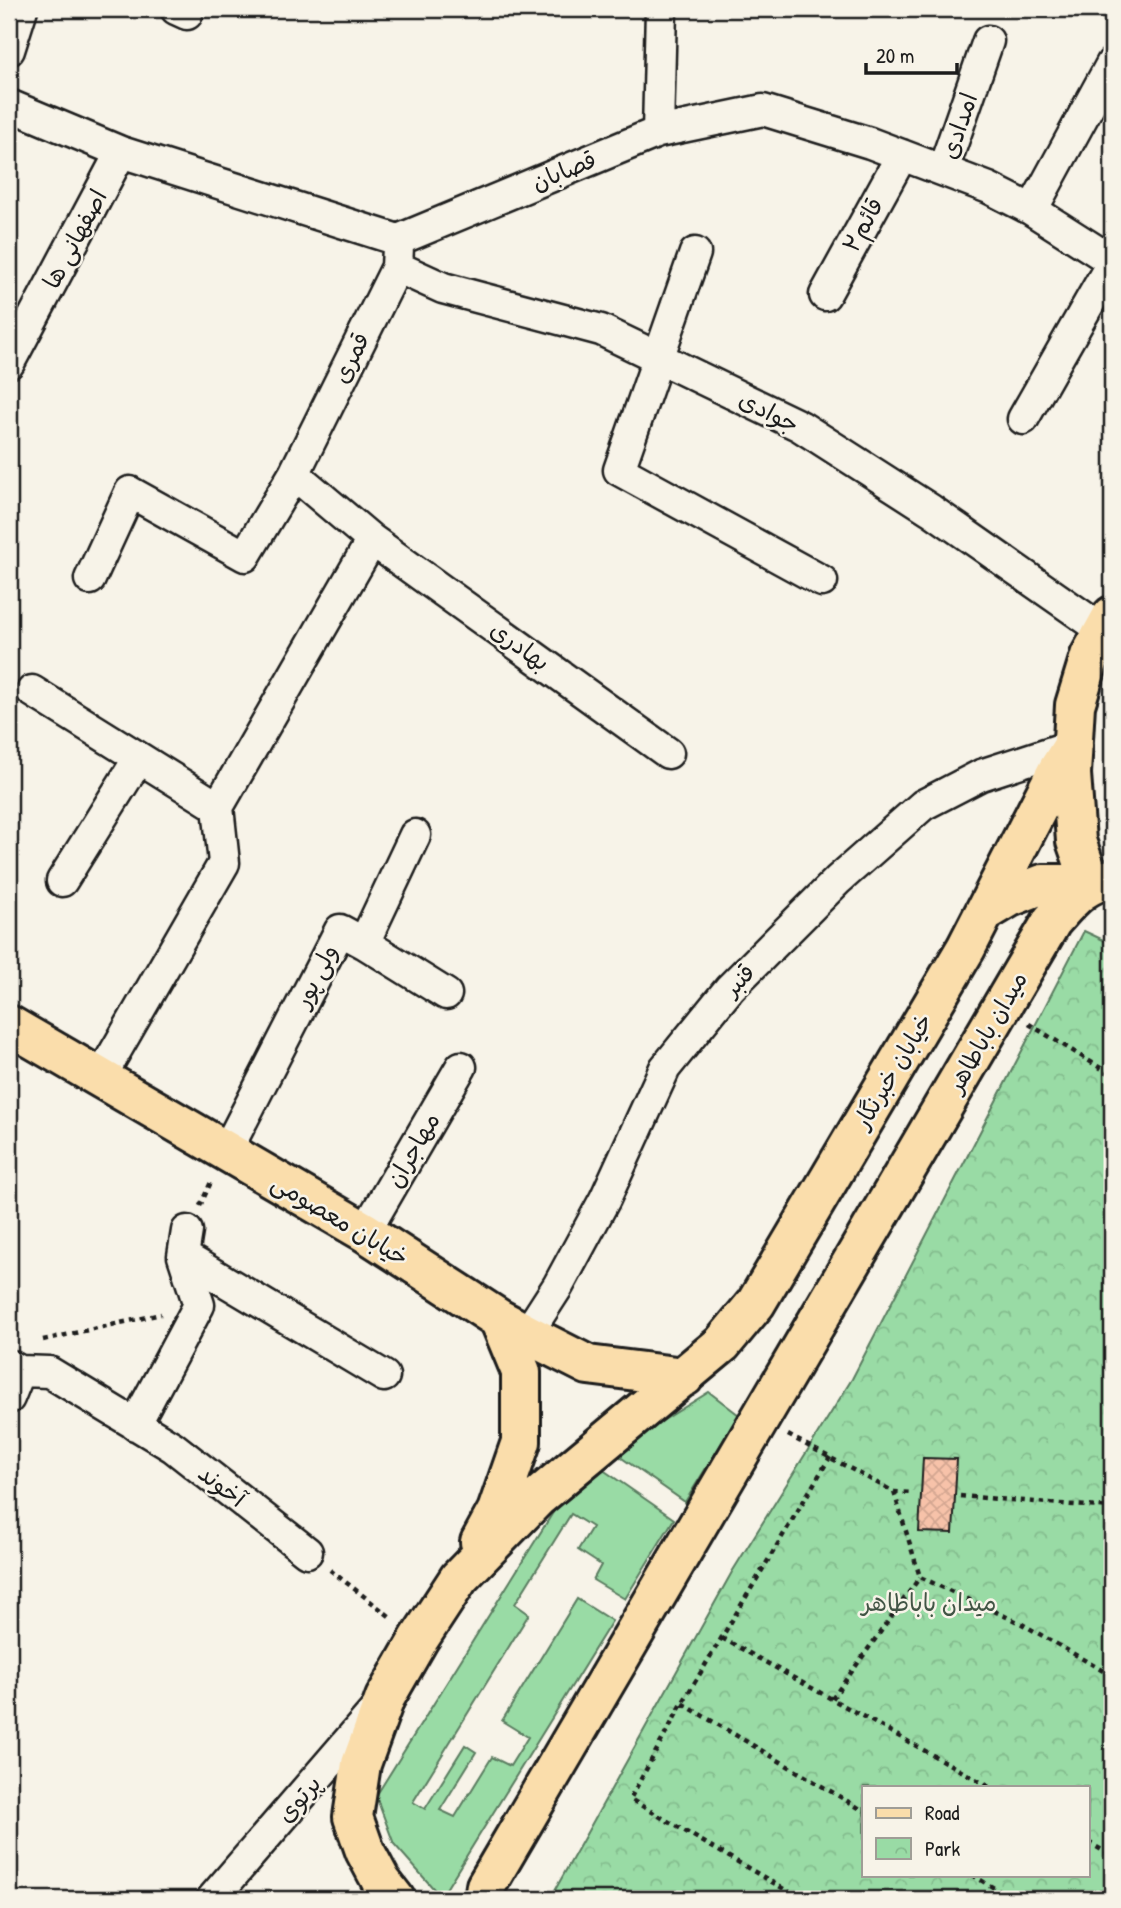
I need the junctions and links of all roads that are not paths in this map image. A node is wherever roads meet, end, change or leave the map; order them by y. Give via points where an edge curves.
1 (22, 9) edge
2 (661, 9) edge
3 (988, 41) dead end
4 (9, 50) edge
5 (1112, 63) edge
6 (9, 105) edge
7 (659, 132) junction
8 (121, 152) junction
9 (902, 155) junction
10 (943, 170) junction
11 (1032, 210) junction
12 (397, 253) junction
13 (695, 254) dead end
14 (1112, 262) edge
15 (825, 295) dead end
16 (658, 357) junction
17 (9, 363) edge
18 (1023, 419) dead end
19 (294, 474) junction
20 (372, 540) junction
21 (90, 579) dead end
22 (822, 581) dead end
23 (1108, 624) edge
24 (32, 691) dead end
25 (1073, 745) junction
26 (668, 752) dead end
27 (139, 758) junction
28 (218, 807) junction
29 (415, 835) dead end
30 (62, 881) dead end
31 (1102, 881) edge
32 (985, 912) junction
33 (364, 943) junction
34 (446, 994) dead end
35 (9, 1025) edge
36 (461, 1067) dead end
37 (100, 1078) junction
38 (226, 1152) junction
39 (365, 1232) junction
40 (513, 1326) junction
41 (15, 1368) edge
42 (384, 1376) dead end
43 (684, 1377) junction
44 (9, 1398) edge
45 (135, 1424) junction
46 (307, 1552) road end
47 (459, 1578) junction
48 (385, 1698) junction
49 (212, 1899) edge
50 (395, 1899) edge
51 (484, 1899) edge

1 - 4 street
2 - 7 street
3 - 10 street, امدادی
5 - 11 street
6 - 8 street
7 - 9 street, قصابان via 763,110
7 - 12 street, قصابان
8 - 12 street
8 - 17 street, اصفهانی ها
9 - 10 street, قصابان
9 - 15 street, قائم۲
10 - 11 street, قصابان
11 - 14 street, قصابان
12 - 16 street, جوادی via 443,288 601,330
12 - 19 street, قمری
13 - 16 street
14 - 18 street
16 - 22 street via 619,470
16 - 23 street, جوادی via 800,426
19 - 20 street, بهادری
19 - 21 street, قمری via 245,556 130,492
20 - 26 street, بهادری
20 - 28 street
23 - 25 main road, خیابان خبرنگار via 1090,656 1074,705
24 - 27 street
25 - 31 main road, خیابان خبرنگار via 1076,841
25 - 32 main road, خیابان خبرنگار
25 - 40 street, قنبر via 981,775 923,804 838,880 730,988 665,1068 605,1199 558,1286
27 - 28 street
27 - 30 street
28 - 37 street via 224,863
29 - 33 street, ولی پور
31 - 32 main road via 1044,884
31 - 51 main road, میدان باباطاهر via 1077,894 1052,921 486,1886
32 - 43 main road, خیابان خبرنگار via 755,1303 722,1344
33 - 34 street
33 - 38 street, ولی پور via 340,930
35 - 37 main road, خیابان معصومی
36 - 39 street, مهاجران
37 - 38 main road, خیابان معصومی
38 - 39 main road, خیابان معصومی
39 - 40 main road, خیابان معصومی
40 - 43 main road, خیابان معصومی via 589,1365
40 - 47 main road via 521,1372 520,1442 497,1511
41 - 44 street
41 - 45 street, آخوند via 49,1372
42 - 45 street via 185,1244 199,1305
43 - 47 main road, خیابان خبرنگار via 537,1498
45 - 46 street, آخوند via 173,1447
47 - 48 main road
48 - 49 street, پرتوی
48 - 50 main road via 361,1765 353,1817 365,1851

